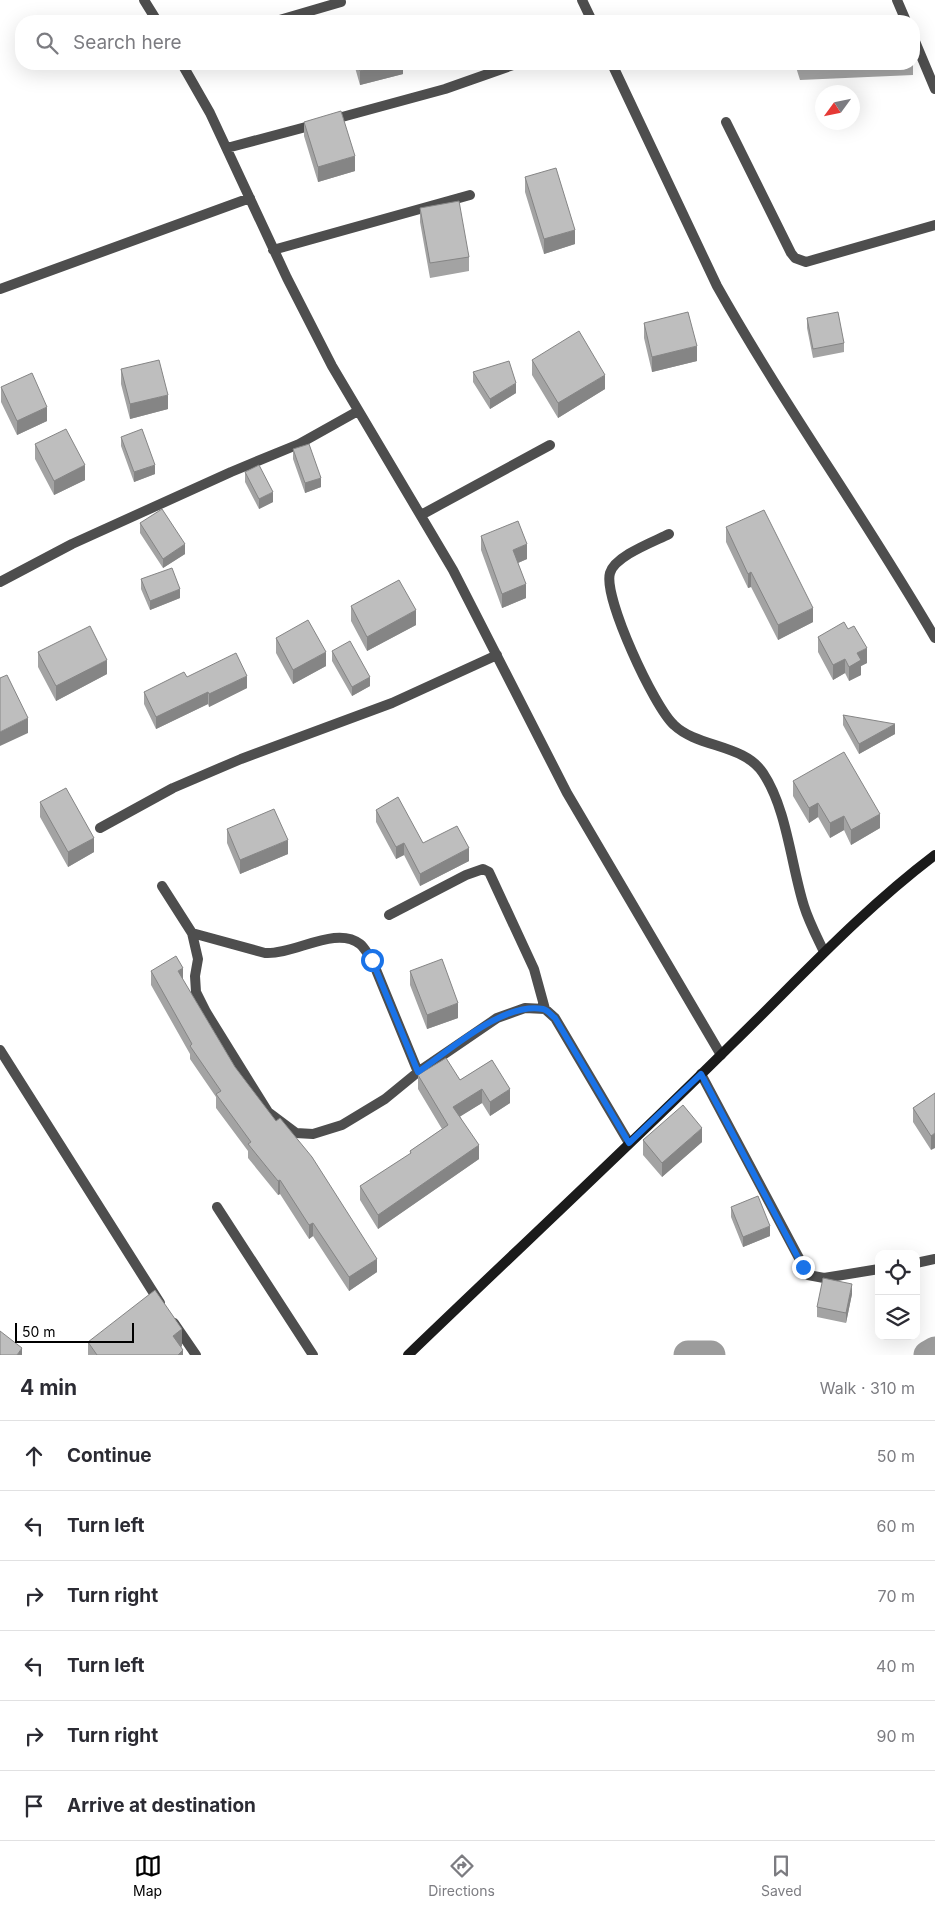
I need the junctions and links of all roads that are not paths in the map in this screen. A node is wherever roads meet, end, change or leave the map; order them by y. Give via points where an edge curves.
1 (144, 0) edge
2 (582, 0) edge
3 (897, 0) edge
4 (341, 2) dead end
5 (153, 15) edge
6 (297, 15) edge
7 (589, 15) edge
8 (903, 15) edge
9 (920, 53) edge
10 (186, 70) edge
11 (499, 70) edge
12 (615, 70) edge
13 (935, 89) edge
14 (726, 122) dead end
15 (226, 148) junction
16 (470, 195) dead end
17 (250, 198) junction
18 (935, 225) edge
19 (273, 250) junction
20 (0, 289) edge
21 (358, 411) junction
22 (550, 445) dead end
23 (421, 515) junction
24 (669, 534) dead end
25 (0, 582) edge
26 (935, 638) edge
27 (497, 655) junction
28 (100, 828) dead end
29 (935, 855) edge
30 (162, 886) dead end
31 (389, 915) dead end
32 (192, 933) junction
33 (824, 952) junction
34 (545, 1009) junction
35 (0, 1050) edge
36 (721, 1055) junction
37 (418, 1072) junction
38 (701, 1074) junction
39 (629, 1143) junction
40 (217, 1207) dead end
41 (935, 1259) edge
42 (920, 1262) edge
43 (875, 1270) edge
44 (196, 1355) edge
45 (313, 1355) edge
46 (408, 1355) edge

1 - 5 street
2 - 7 street
3 - 8 street
4 - 6 street
9 - 13 street
10 - 15 street
11 - 15 street via 445,89
12 - 26 street via 737,322
14 - 18 street via 791,253 801,262
15 - 17 street
16 - 19 street
17 - 19 street
17 - 20 street
19 - 21 street
21 - 23 street
21 - 25 street via 299,444 72,544
22 - 23 street
23 - 27 street
24 - 33 street via 621,558 610,572 609,589 640,670 659,706 674,725 688,735 748,758 768,780 786,834 804,908
27 - 28 street via 392,704 241,759 173,788
27 - 36 street via 567,794
29 - 33 main road via 900,881
30 - 32 street
31 - 34 street via 466,875 483,869 489,872 534,969
32 - 37 street via 277,954 337,936 350,938 362,945 372,960
32 - 37 street via 198,959 196,992 206,1012 268,1112 296,1133 313,1134 342,1125
33 - 36 main road
34 - 37 street via 525,1008 497,1018
34 - 39 street via 555,1018
35 - 44 street
36 - 38 main road
38 - 39 main road
38 - 43 street via 808,1275 824,1278
39 - 46 main road
40 - 45 street
41 - 42 street

